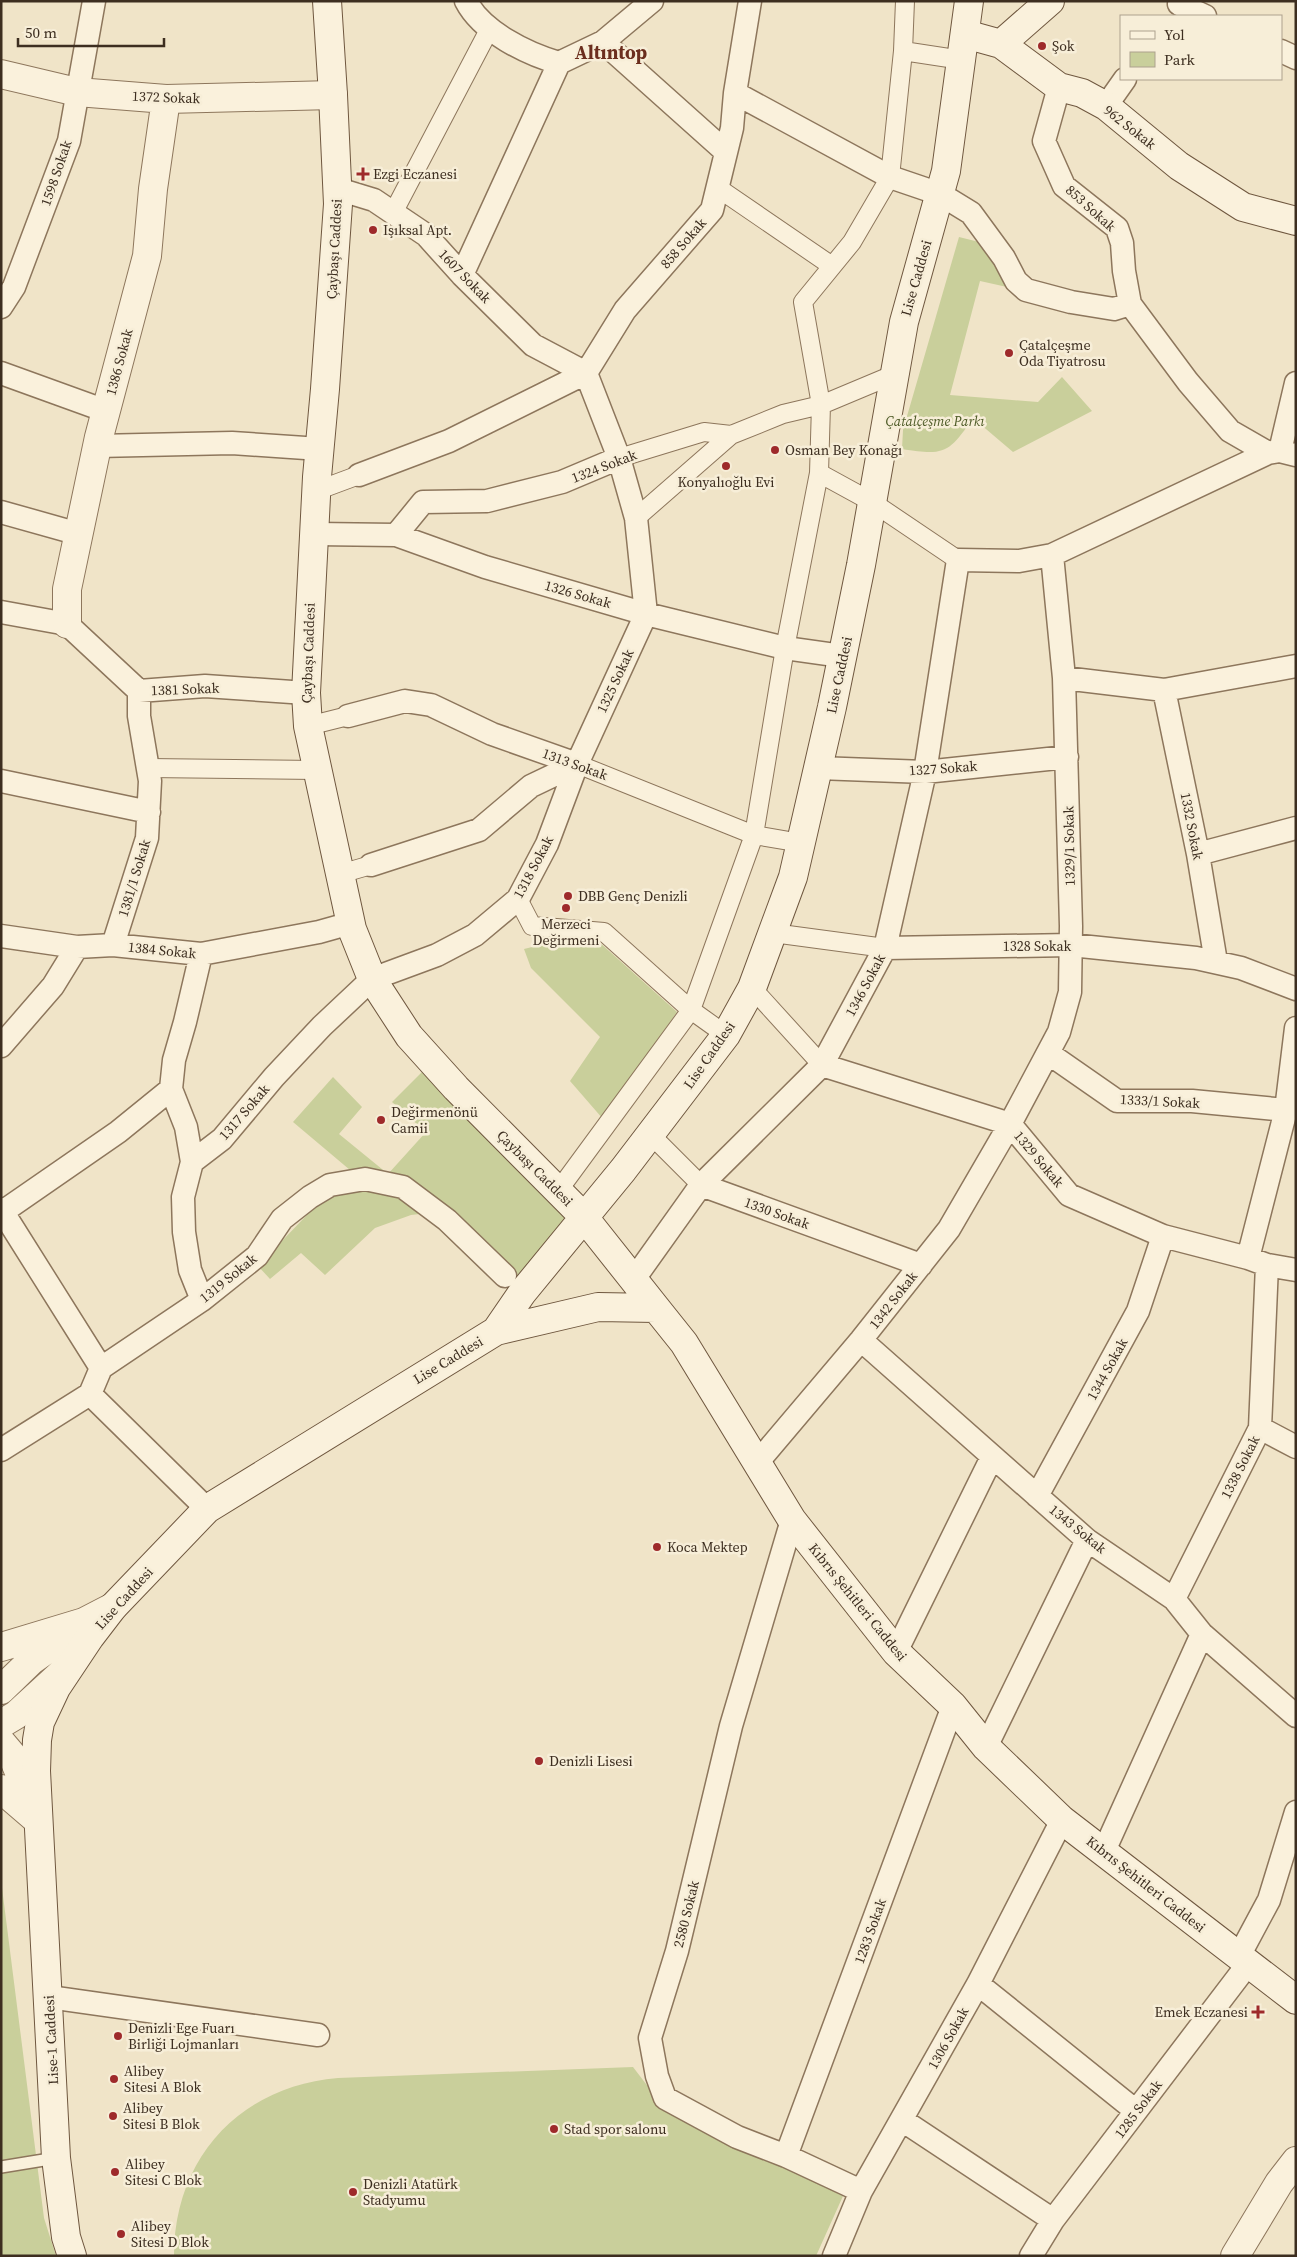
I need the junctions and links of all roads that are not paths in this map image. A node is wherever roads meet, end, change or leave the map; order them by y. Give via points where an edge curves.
1 (94, 1) edge
2 (327, 1) edge
3 (466, 1) edge
4 (652, 1) edge
5 (750, 1) edge
6 (905, 1) edge
7 (969, 1) edge
8 (1050, 1) edge
9 (1176, 7) edge
10 (1202, 15) edge
11 (490, 28) junction
12 (603, 42) junction
13 (1001, 44) junction
14 (964, 47) junction
15 (903, 51) junction
16 (1282, 51) edge
17 (1296, 58) edge
18 (559, 63) junction
19 (1, 74) edge
20 (1124, 80) edge
21 (1059, 87) junction
22 (77, 92) junction
23 (735, 93) junction
24 (334, 95) junction
25 (166, 99) junction
26 (1106, 106) junction
27 (726, 152) junction
28 (890, 176) junction
29 (718, 188) junction
30 (338, 189) junction
31 (940, 194) junction
32 (393, 213) junction
33 (1296, 221) edge
34 (832, 266) junction
35 (462, 275) junction
36 (1130, 304) junction
37 (1, 307) edge
38 (1, 373) edge
39 (586, 373) junction
40 (894, 374) junction
41 (1296, 383) edge
42 (822, 405) junction
43 (106, 411) junction
44 (731, 434) junction
45 (97, 446) junction
46 (320, 449) junction
47 (1281, 453) edge
48 (619, 458) junction
49 (819, 473) junction
50 (359, 475) joint
51 (316, 491) junction
52 (872, 502) junction
53 (1, 512) edge
54 (636, 518) junction
55 (78, 534) junction
56 (315, 534) junction
57 (396, 534) junction
58 (1052, 555) junction
59 (958, 560) junction
60 (1, 612) edge
61 (646, 614) junction
62 (67, 624) junction
63 (785, 648) junction
64 (842, 656) junction
65 (1296, 666) edge
66 (1064, 678) junction
67 (1164, 690) junction
68 (139, 691) junction
69 (306, 693) junction
70 (348, 716) joint
71 (308, 726) junction
72 (1066, 757) junction
73 (578, 764) junction
74 (148, 768) junction
75 (818, 768) junction
76 (316, 770) junction
77 (925, 772) junction
78 (1, 781) edge
79 (148, 812) junction
80 (1296, 828) edge
81 (754, 835) junction
82 (801, 843) junction
83 (1198, 854) junction
84 (371, 865) joint
85 (340, 874) junction
86 (518, 900) junction
87 (351, 923) junction
88 (773, 933) junction
89 (1, 936) edge
90 (112, 945) junction
91 (1071, 945) junction
92 (77, 946) junction
93 (885, 948) junction
94 (201, 954) junction
95 (1216, 962) junction
96 (372, 979) junction
97 (752, 988) junction
98 (1296, 989) edge
99 (691, 1010) junction
100 (1296, 1028) edge
101 (726, 1035) junction
102 (1, 1046) edge
103 (1048, 1053) junction
104 (822, 1065) junction
105 (171, 1089) junction
106 (1286, 1110) junction
107 (1010, 1124) junction
108 (650, 1134) junction
109 (192, 1162) junction
110 (700, 1185) junction
111 (558, 1190) junction
112 (2, 1211) edge
113 (583, 1216) junction
114 (1163, 1236) junction
115 (1258, 1261) junction
116 (921, 1265) junction
117 (1296, 1270) edge
118 (504, 1276) dead end
119 (634, 1279) junction
120 (202, 1300) junction
121 (656, 1308) junction
122 (496, 1331) junction
123 (862, 1340) junction
124 (101, 1368) junction
125 (90, 1394) junction
126 (1260, 1428) junction
127 (1296, 1447) edge
128 (1, 1450) edge
129 (992, 1457) junction
130 (757, 1463) junction
131 (1038, 1496) junction
132 (207, 1509) junction
133 (792, 1520) junction
134 (1087, 1540) junction
135 (1174, 1599) junction
136 (113, 1607) junction
137 (84, 1622) junction
138 (53, 1632) junction
139 (1202, 1634) junction
140 (1, 1647) edge
141 (896, 1652) junction
142 (73, 1662) junction
143 (1, 1665) edge
144 (1, 1690) edge
145 (953, 1706) junction
146 (1296, 1716) edge
147 (6, 1723) edge
148 (986, 1747) junction
149 (36, 1770) junction
150 (1, 1790) edge
151 (1296, 1812) edge
152 (1062, 1820) junction
153 (40, 1822) junction
154 (1104, 1851) junction
155 (1244, 1960) junction
156 (978, 1984) junction
157 (49, 1998) junction
158 (1296, 2000) edge
159 (318, 2035) dead end
160 (1136, 2111) junction
161 (902, 2120) junction
162 (786, 2156) junction
163 (56, 2158) junction
164 (1296, 2161) edge
165 (1, 2167) edge
166 (861, 2191) junction
167 (1053, 2220) junction
168 (72, 2256) edge
169 (834, 2256) edge
170 (1031, 2256) edge
171 (1235, 2256) edge

1 - 22 street, 1598 Sokak
2 - 24 main road, Çaybaşı Caddesi
3 - 11 street via 474,14
4 - 12 street
5 - 23 street, 858 Sokak
6 - 15 street
7 - 14 main road, Lise Caddesi
8 - 13 main road
9 - 10 street
11 - 18 street via 537,57
11 - 32 street
12 - 18 street
12 - 27 street
13 - 14 main road, 962 Sokak
13 - 21 main road, 962 Sokak
14 - 15 street
14 - 31 main road, Lise Caddesi
15 - 28 street
16 - 17 street
18 - 35 street
19 - 22 main road, 1372 Sokak
20 - 26 street
21 - 26 main road, 962 Sokak via 1082,92
21 - 36 street, 853 Sokak via 1044,141 1064,186 1117,228
22 - 25 main road, 1372 Sokak
22 - 37 street, 1598 Sokak via 69,141 14,287
23 - 27 street, 858 Sokak
23 - 28 street
24 - 25 main road, 1372 Sokak
24 - 30 main road, Çaybaşı Caddesi
25 - 43 main road, 1386 Sokak via 147,256
26 - 33 main road, 962 Sokak via 1179,166 1243,206
27 - 29 street, 858 Sokak
28 - 31 street
28 - 34 street via 852,242
29 - 34 street
29 - 39 street, 858 Sokak via 712,210 625,310
30 - 32 street, 1607 Sokak via 374,200
30 - 46 main road, Çaybaşı Caddesi
31 - 36 street via 971,213 1004,258 1016,281 1026,290 1114,309
31 - 40 main road, Lise Caddesi via 904,322
32 - 35 street, 1607 Sokak via 426,235
34 - 42 street via 803,302
35 - 39 street, 1607 Sokak via 533,345
36 - 47 street via 1230,432
38 - 43 street
39 - 48 street
39 - 50 street via 449,441
40 - 42 street, 1324 Sokak
40 - 52 main road, Lise Caddesi
41 - 47 street
42 - 44 street, 1324 Sokak via 783,414
42 - 49 street
43 - 45 main road, 1386 Sokak
44 - 48 street, 1324 Sokak via 704,432
44 - 54 street
45 - 46 street via 232,443
45 - 55 main road, 1386 Sokak
46 - 51 main road, Çaybaşı Caddesi
47 - 58 street
48 - 54 street
48 - 57 street, 1324 Sokak via 562,482 487,501 423,502
49 - 52 street
49 - 63 street
50 - 51 street
51 - 56 main road, Çaybaşı Caddesi
52 - 59 street
52 - 64 main road, Lise Caddesi
53 - 55 street
54 - 61 street
55 - 62 main road, 1386 Sokak via 67,589
56 - 57 street, 1326 Sokak
56 - 69 main road, Çaybaşı Caddesi
57 - 61 street, 1326 Sokak via 485,567
58 - 59 street via 1020,561
58 - 66 street, 1329/1 Sokak
59 - 77 street, 1346 Sokak
60 - 62 street
61 - 63 street, 1326 Sokak
61 - 73 street, 1325 Sokak
62 - 68 street, 1381 Sokak
63 - 64 street, 1326 Sokak
63 - 81 street
64 - 75 main road, Lise Caddesi
65 - 67 street
66 - 67 street
66 - 72 street, 1329/1 Sokak
67 - 83 street, 1332 Sokak
68 - 69 street, 1381 Sokak via 205,686
68 - 74 street, 1381/1 Sokak via 139,716
69 - 71 main road, Çaybaşı Caddesi
70 - 71 street
70 - 73 street, 1313 Sokak via 405,701 431,705 492,734
71 - 76 main road, Çaybaşı Caddesi
72 - 77 street, 1327 Sokak
72 - 91 street, 1329/1 Sokak
73 - 81 street, 1313 Sokak
73 - 84 street via 531,786 479,830
73 - 86 street, 1318 Sokak via 547,844
74 - 76 street
74 - 79 street, 1381/1 Sokak
75 - 77 street, 1327 Sokak
75 - 82 main road, Lise Caddesi
76 - 85 main road, Çaybaşı Caddesi
77 - 93 street, 1346 Sokak
78 - 79 street
79 - 90 street, 1381/1 Sokak via 147,838
80 - 83 street
81 - 82 street, 1313 Sokak
81 - 99 street
82 - 88 main road, Lise Caddesi
83 - 95 street, 1332 Sokak
84 - 85 street
85 - 87 main road, Çaybaşı Caddesi
86 - 96 street, 1318 Sokak via 475,935 436,955
86 - 99 street via 532,926 604,932
87 - 94 street, 1384 Sokak
87 - 96 main road, Çaybaşı Caddesi
88 - 93 street, 1328 Sokak
88 - 97 main road, Lise Caddesi
89 - 92 street, 1384 Sokak
90 - 92 street, 1384 Sokak
90 - 94 street, 1384 Sokak
91 - 93 street, 1328 Sokak
91 - 95 street, 1328 Sokak
91 - 103 street, 1329/1 Sokak via 1070,992 1059,1032
92 - 102 street via 53,986
93 - 104 street, 1346 Sokak
94 - 105 street via 174,1060
95 - 98 street, 1328 Sokak
96 - 109 street, 1317 Sokak via 322,1026 222,1139
96 - 111 main road, Çaybaşı Caddesi via 409,1036
97 - 101 main road, Lise Caddesi
97 - 104 street
99 - 101 street
99 - 111 street
100 - 106 street, 1338 Sokak
101 - 108 main road, Lise Caddesi
103 - 106 street, 1333/1 Sokak via 1116,1101 1192,1102
103 - 107 street, 1329/1 Sokak
104 - 107 street, 1329 Sokak
104 - 110 street, 1346 Sokak
105 - 109 street via 186,1127
105 - 112 street via 118,1132
106 - 115 street, 1338 Sokak
107 - 114 street, 1329 Sokak via 1069,1195
107 - 116 street, 1342 Sokak via 949,1229
108 - 110 street, 1330 Sokak
108 - 113 main road, Lise Caddesi
109 - 120 street via 183,1197 184,1232 190,1270
110 - 116 street, 1330 Sokak
110 - 119 street, 1346 Sokak
111 - 113 main road, Çaybaşı Caddesi
112 - 124 street
113 - 119 main road, Kıbrıs Şehitleri Caddesi
113 - 122 main road, Lise Caddesi
114 - 115 street, 1329 Sokak
114 - 131 street, 1344 Sokak via 1138,1311
115 - 117 street, 1329 Sokak
115 - 126 street, 1338 Sokak
116 - 123 street, 1342 Sokak
118 - 120 street, 1319 Sokak via 447,1220 403,1188 365,1178 330,1185 310,1197 282,1219 257,1256
119 - 121 main road, Kıbrıs Şehitleri Caddesi
120 - 124 street, 1319 Sokak
121 - 122 main road via 598,1307
121 - 130 main road, Kıbrıs Şehitleri Caddesi via 684,1343
122 - 132 main road, Lise Caddesi
123 - 129 street, 1343 Sokak
123 - 130 street, 1342 Sokak
124 - 125 street
125 - 128 street
125 - 132 street
126 - 127 street
126 - 135 street, 1338 Sokak
129 - 131 street, 1343 Sokak
129 - 141 street
130 - 133 main road, Kıbrıs Şehitleri Caddesi
131 - 134 street, 1343 Sokak
132 - 136 main road, Lise Caddesi
133 - 141 main road, Kıbrıs Şehitleri Caddesi
133 - 162 street, 2580 Sokak via 731,1726 677,1951 650,2038 665,2098 737,2137
134 - 135 street, 1343 Sokak
134 - 148 street
135 - 139 street, 1343 Sokak
136 - 137 main road
136 - 142 main road, Lise Caddesi
137 - 138 main road
137 - 144 main road via 32,1660
138 - 140 main road
138 - 143 main road
139 - 146 street, 1343 Sokak
139 - 154 street
141 - 145 main road, Kıbrıs Şehitleri Caddesi
142 - 147 main road
142 - 149 main road, Lise Caddesi via 40,1722
145 - 148 main road, Kıbrıs Şehitleri Caddesi
145 - 162 street, 1283 Sokak
147 - 149 main road via 27,1742
147 - 153 main road via 12,1755
148 - 152 main road, Kıbrıs Şehitleri Caddesi
149 - 153 main road, Lise Caddesi
150 - 153 main road
151 - 155 street, 1285 Sokak via 1269,1900
152 - 154 main road, Kıbrıs Şehitleri Caddesi
152 - 156 street, 1306 Sokak
153 - 157 main road, Lise-1 Caddesi
154 - 155 main road, Kıbrıs Şehitleri Caddesi
155 - 158 main road, Kıbrıs Şehitleri Caddesi
155 - 160 street, 1285 Sokak
156 - 160 street
156 - 161 street, 1306 Sokak
157 - 159 street
157 - 163 main road, Lise-1 Caddesi
160 - 167 street, 1285 Sokak
161 - 166 street, 1306 Sokak
161 - 167 street
162 - 166 street, 2580 Sokak
163 - 165 lane
163 - 168 main road, Lise-1 Caddesi via 66,2237
164 - 171 main road
166 - 169 street, 1306 Sokak
167 - 170 street, 1285 Sokak

